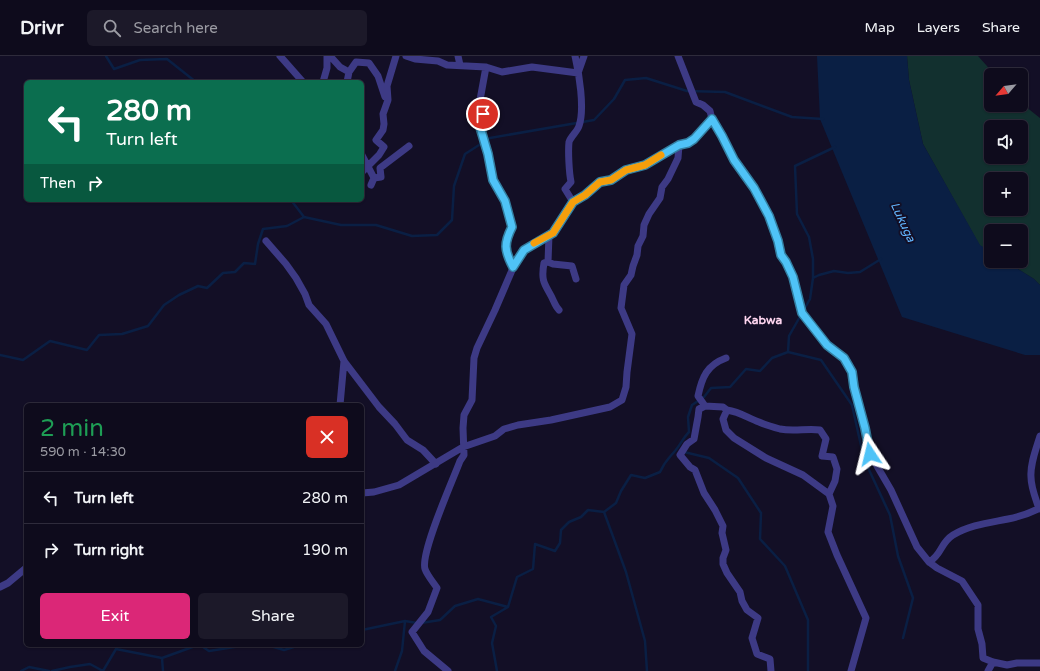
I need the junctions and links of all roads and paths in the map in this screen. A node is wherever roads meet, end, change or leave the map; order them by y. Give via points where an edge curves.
1 (280, 56) edge
2 (327, 56) edge
3 (330, 56) edge
4 (396, 56) edge
5 (406, 56) edge
6 (458, 56) edge
7 (575, 56) edge
8 (584, 56) edge
9 (678, 56) edge
10 (424, 58) edge
11 (460, 66) junction
12 (486, 67) junction
13 (349, 72) junction
14 (578, 73) junction
15 (301, 80) edge
16 (324, 80) edge
17 (348, 80) edge
18 (387, 103) junction
19 (712, 119) junction
20 (679, 145) junction
21 (409, 146) dead end
22 (364, 158) edge
23 (368, 165) junction
24 (364, 170) edge
25 (374, 178) junction
26 (371, 185) dead end
27 (573, 202) junction
28 (549, 235) junction
29 (266, 241) dead end
30 (548, 262) junction
31 (513, 267) junction
32 (576, 279) dead end
33 (559, 310) dead end
34 (726, 358) dead end
35 (344, 361) junction
36 (340, 403) edge
37 (705, 406) junction
38 (727, 410) junction
39 (1040, 436) edge
40 (463, 447) junction
41 (436, 464) junction
42 (364, 493) edge
43 (829, 494) junction
44 (1039, 509) edge
45 (929, 562) junction
46 (24, 570) edge
47 (0, 587) edge
48 (993, 662) junction
49 (1040, 663) edge
50 (448, 671) edge
51 (772, 671) edge
52 (851, 671) edge
53 (988, 671) edge

1 - 15 street
2 - 16 street
3 - 13 street
4 - 18 street via 387,86
5 - 10 street
6 - 11 street
7 - 14 street
8 - 14 street
9 - 19 street via 696,102 710,111
10 - 11 street
11 - 12 street
12 - 14 street via 502,72 532,67
12 - 31 street via 480,100 483,114 480,127 493,180 505,201 512,227 506,239 506,250
13 - 17 street
13 - 18 street via 356,62 369,63 378,76
14 - 27 street via 581,108 579,126 570,141 571,182 565,189
18 - 23 street via 383,114 383,130 376,140 384,147
19 - 20 street via 694,139
19 - 45 street via 769,216 781,255 793,277 802,313 827,345 844,358 852,372 870,454 891,490 917,547
20 - 27 street via 645,165 626,170 611,180 600,182
20 - 40 street via 678,158 662,187 660,198 644,225 632,276 624,285 621,308 632,334 626,387 622,400 610,408 504,429 494,436
21 - 25 street via 380,168 381,177
22 - 23 street
23 - 24 street
23 - 25 street
25 - 26 street
27 - 28 street via 553,233
28 - 30 street
28 - 31 street via 524,250
29 - 35 street via 286,264 309,305 326,324
30 - 32 street via 572,266
30 - 33 street via 544,263 543,281
31 - 40 street via 474,358 472,400 464,415
34 - 37 street via 712,365 701,382 698,396
35 - 36 street
35 - 41 street via 407,440 423,450
37 - 38 street via 723,407
37 - 51 street via 699,409 694,439 680,454 695,470 704,493 723,526 726,550 723,564 740,592 747,610 758,618 752,638 757,654 770,659
38 - 43 street via 723,419 726,430 734,438 766,458 803,475
38 - 43 street via 782,429 820,430 826,439 822,456 833,456 837,469
39 - 44 street via 1031,477
40 - 41 street
40 - 50 street via 464,455 426,552 425,569 437,588 428,612 412,632 424,651
41 - 42 street via 399,485
43 - 52 street via 833,506 828,532 866,618
44 - 45 street via 1010,519 973,525 962,530 945,540 938,555
45 - 48 street via 962,581 978,605 978,629 983,658
46 - 47 street
48 - 49 street via 1007,665
48 - 53 street

